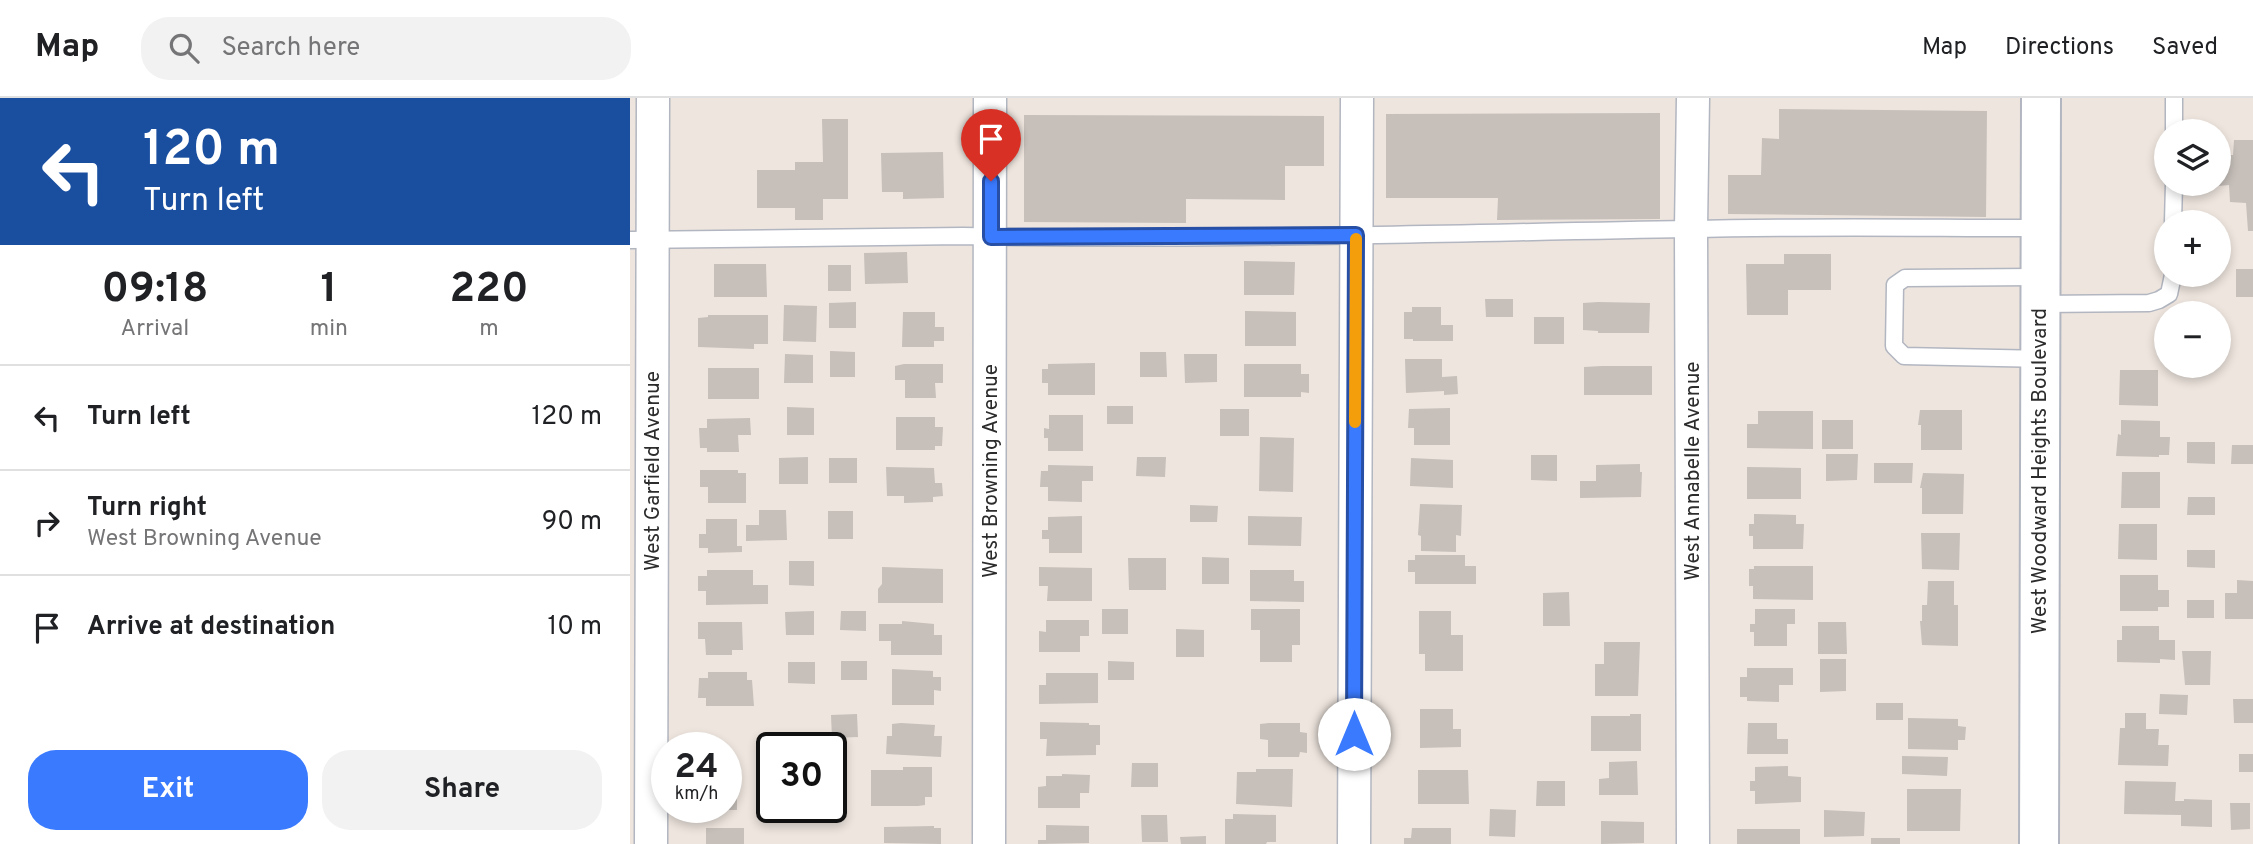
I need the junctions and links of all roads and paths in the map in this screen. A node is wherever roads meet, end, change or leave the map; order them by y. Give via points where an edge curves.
1 (653, 98) edge
2 (990, 98) edge
3 (1357, 98) edge
4 (1693, 98) edge
5 (2041, 98) edge
6 (2174, 98) edge
7 (2174, 119) edge
8 (2041, 228) junction
9 (1691, 229) junction
10 (1356, 235) junction
11 (991, 237) junction
12 (641, 240) edge
13 (2170, 287) edge
14 (2041, 290) junction
15 (2040, 359) junction
16 (651, 844) edge
17 (989, 844) edge
18 (1354, 844) edge
19 (1693, 844) edge
20 (2039, 844) edge

1 - 12 street, West Garfield Avenue
2 - 11 street, West Browning Avenue
3 - 10 street
4 - 9 street, West Annabelle Avenue
5 - 8 street, West Woodward Heights Boulevard
6 - 7 lane
8 - 9 lane
8 - 14 street, West Woodward Heights Boulevard
9 - 10 lane
9 - 19 street, West Annabelle Avenue
10 - 11 lane
10 - 18 street
11 - 12 lane
11 - 17 street, West Browning Avenue
12 - 16 street, West Garfield Avenue via 653,609
13 - 14 lane via 2169,293 2149,303
14 - 15 street, West Woodward Heights Boulevard
14 - 15 lane via 1905,278 1895,285 1894,346 1904,356
15 - 20 street, West Woodward Heights Boulevard

